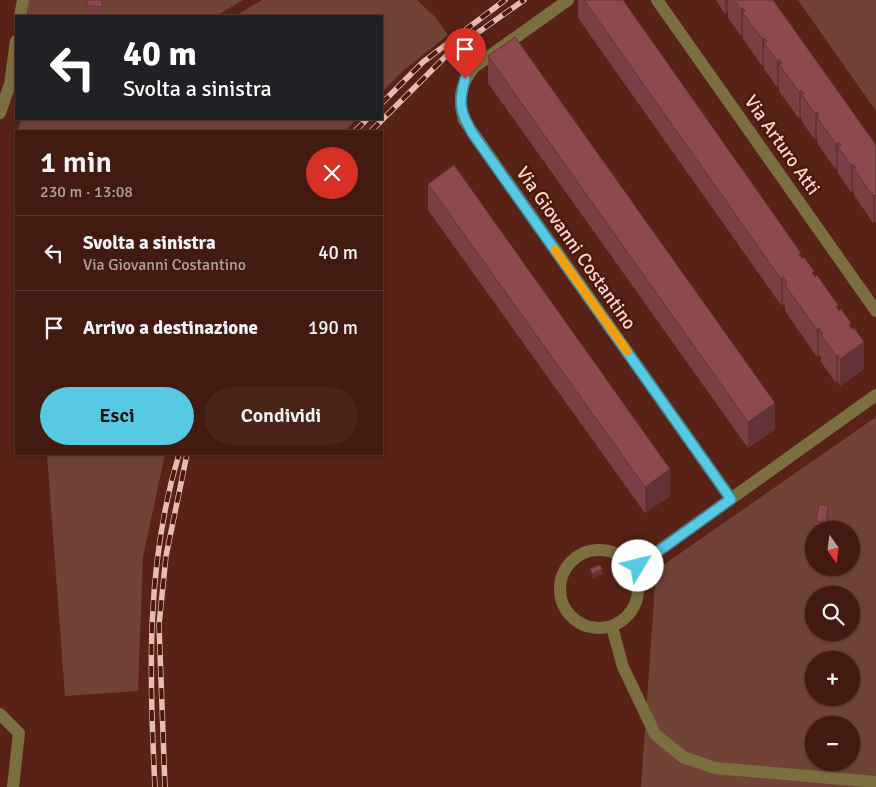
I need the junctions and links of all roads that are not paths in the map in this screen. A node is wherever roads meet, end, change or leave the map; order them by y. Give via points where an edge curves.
1 (23, 0) edge
2 (568, 0) edge
3 (656, 0) edge
4 (20, 15) edge
5 (15, 48) edge
6 (0, 113) edge
7 (876, 311) edge
8 (876, 395) edge
9 (731, 499) junction
10 (633, 569) junction
11 (612, 627) junction
12 (0, 714) edge
13 (876, 782) edge
14 (13, 787) edge

1 - 4 street
2 - 9 street, Via Giovanni Costantino via 474,67 465,79 460,103 464,120
3 - 7 street, Via Arturo Atti
5 - 6 street via 10,84
8 - 9 street
9 - 10 street
10 - 11 street via 637,580 636,603 622,621
10 - 11 street via 618,555 598,549 573,559 559,582 562,603 573,620 598,629
11 - 13 street via 623,667 655,734 683,757 715,768
12 - 14 street via 19,733

